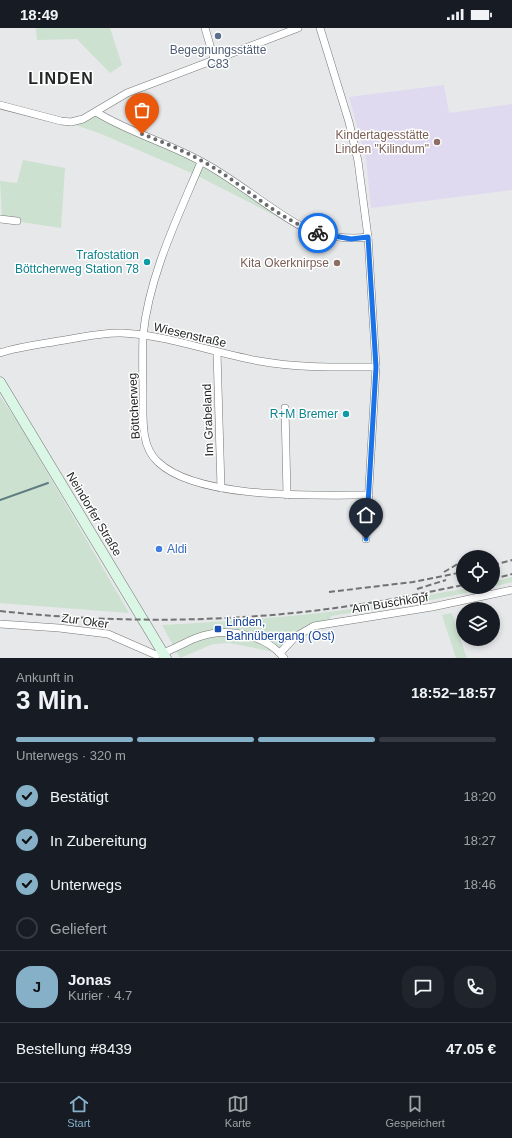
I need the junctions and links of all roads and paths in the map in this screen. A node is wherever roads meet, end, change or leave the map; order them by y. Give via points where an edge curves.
1 (205, 28) edge
2 (298, 28) edge
3 (320, 28) edge
4 (214, 59) junction
5 (0, 105) edge
6 (96, 112) junction
7 (201, 162) junction
8 (0, 219) edge
9 (17, 221) dead end
10 (368, 237) junction
11 (144, 336) junction
12 (216, 352) junction
13 (0, 353) edge
14 (376, 367) junction
15 (0, 382) edge
16 (284, 408) dead end
17 (220, 488) junction
18 (369, 494) junction
19 (287, 495) junction
20 (366, 539) dead end
21 (512, 590) edge
22 (0, 624) edge
23 (282, 655) edge
24 (165, 656) edge

1 - 4 street
2 - 4 street
3 - 10 street via 349,122 358,161
4 - 6 street via 127,93
5 - 6 street via 71,122
6 - 7 street via 117,125 154,139
7 - 10 street via 306,229 351,239
7 - 11 street, Böttcherweg via 170,236 155,280
8 - 9 street
10 - 14 street
11 - 12 street, Wiesenstraße
11 - 13 street, Wiesenstraße via 103,333 15,348
11 - 17 street, Böttcherweg via 144,431 148,448 158,463 170,471
12 - 14 street, Wiesenstraße via 283,365
12 - 17 street, Im Grabeland
14 - 18 street
15 - 24 street, Neindorfer Straße
16 - 19 street
17 - 19 street, Böttcherweg
18 - 19 street, Böttcherweg
18 - 20 street
21 - 23 street, Am Buschkopf via 432,608 314,626 295,637
22 - 24 street, Zur Oker via 99,633 119,638 149,653
23 - 24 street via 254,637 219,632 196,638

